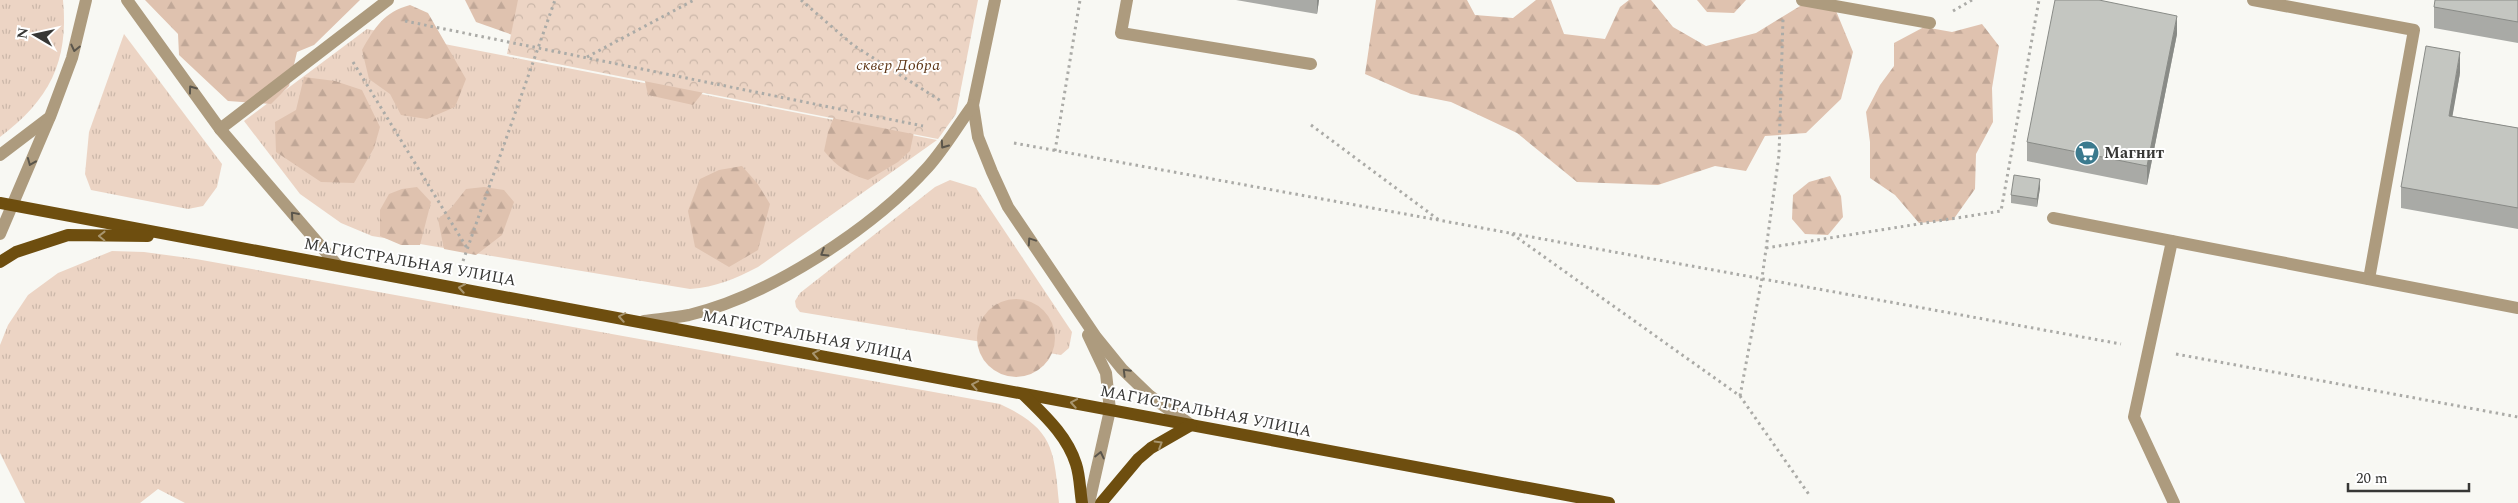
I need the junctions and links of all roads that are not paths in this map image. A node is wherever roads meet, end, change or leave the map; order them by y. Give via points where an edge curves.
1 (86, 0) edge
2 (127, 0) edge
3 (388, 0) edge
4 (995, 0) edge
5 (1127, 0) edge
6 (1802, 0) edge
7 (2253, 0) edge
8 (1930, 23) dead end
9 (1311, 64) dead end
10 (972, 105) junction
11 (50, 116) junction
12 (220, 128) junction
13 (0, 155) edge
14 (6, 204) edge
15 (2053, 218) dead end
16 (0, 234) edge
17 (185, 237) junction
18 (2172, 241) junction
19 (0, 262) edge
20 (337, 265) junction
21 (2370, 279) junction
22 (1072, 302) junction
23 (2518, 308) edge
24 (644, 322) junction
25 (1023, 394) junction
26 (1110, 410) junction
27 (1191, 425) junction
28 (1082, 503) edge
29 (1089, 503) edge
30 (1101, 503) edge
31 (1609, 503) edge
32 (2174, 503) edge

1 -> 11 street via 72,58
12 -> 2 street
3 - 12 street
4 - 10 street
5 - 9 street via 1121,33
6 - 8 street
7 - 21 street via 2414,30
22 -> 10 street via 1008,206 978,136
10 -> 24 street via 930,166 898,197 826,252 735,300 689,315
11 - 13 street
11 -> 14 street
20 -> 12 street
14 - 16 street
14 - 17 main road, МАГИСТРАЛЬНАЯ УЛИЦА
15 - 18 street
17 -> 19 main road via 68,235 16,252
17 - 20 main road, МАГИСТРАЛЬНАЯ УЛИЦА
18 - 21 street
18 - 32 street via 2134,416
24 -> 20 main road, МАГИСТРАЛЬНАЯ УЛИЦА
21 - 23 street
22 - 26 street via 1106,373
27 -> 22 street via 1150,396 1122,369
25 -> 24 main road, МАГИСТРАЛЬНАЯ УЛИЦА
26 -> 25 main road, МАГИСТРАЛЬНАЯ УЛИЦА
25 - 28 main road via 1058,429 1069,447 1077,466
26 - 27 main road, МАГИСТРАЛЬНАЯ УЛИЦА
29 -> 26 street
30 -> 27 main road via 1138,459
27 - 31 main road, МАГИСТРАЛЬНАЯ УЛИЦА

